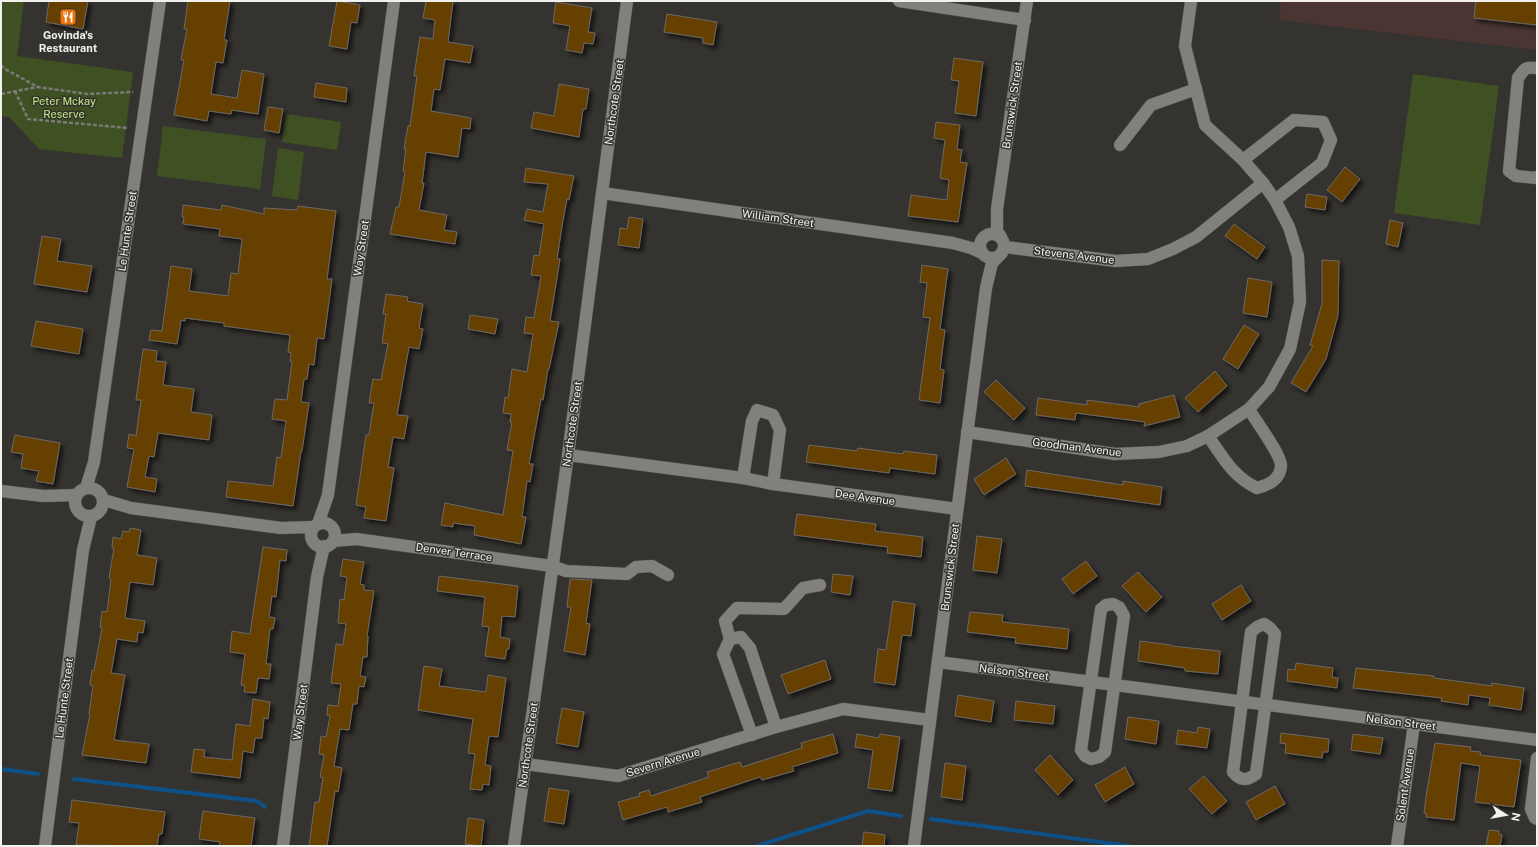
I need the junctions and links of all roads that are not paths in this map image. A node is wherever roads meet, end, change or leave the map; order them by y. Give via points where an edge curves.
1 (160, 1) edge
2 (394, 1) edge
3 (628, 1) edge
4 (899, 1) edge
5 (1027, 1) edge
6 (1191, 1) edge
7 (1025, 20) junction
8 (1537, 68) edge
9 (1196, 89) junction
10 (1120, 145) dead end
11 (1243, 160) junction
12 (1537, 177) edge
13 (1263, 183) junction
14 (602, 194) junction
15 (1275, 200) junction
16 (997, 209) junction
17 (987, 235) junction
18 (953, 243) junction
19 (1002, 247) junction
20 (983, 255) junction
21 (986, 288) junction
22 (1249, 409) junction
23 (967, 432) junction
24 (1208, 436) junction
25 (568, 456) junction
26 (743, 478) junction
27 (773, 484) junction
28 (1, 491) edge
29 (84, 502) junction
30 (103, 504) junction
31 (957, 509) junction
32 (322, 535) junction
33 (552, 566) junction
34 (668, 575) dead end
35 (820, 585) dead end
36 (730, 639) junction
37 (938, 662) junction
38 (1090, 682) junction
39 (1114, 685) junction
40 (1242, 702) junction
41 (1265, 705) junction
42 (930, 720) junction
43 (1414, 724) junction
44 (776, 727) junction
45 (752, 735) junction
46 (1537, 740) edge
47 (1537, 758) edge
48 (525, 764) junction
49 (1537, 819) edge
50 (45, 846) edge
51 (283, 846) edge
52 (514, 846) edge
53 (914, 846) edge
54 (1397, 846) edge

1 - 29 street, Le Hunte Street via 94,462
2 - 32 street, Way Street
3 - 14 street, Northcote Street
4 - 7 street
5 - 7 street, Brunswick Street
6 - 9 street, Goodman Avenue via 1185,46
7 - 16 street, Brunswick Street
8 - 12 street via 1524,69 1518,78 1509,171 1516,176
9 - 10 street via 1151,105
9 - 11 street, Goodman Avenue via 1205,125
11 - 13 street, Goodman Avenue
11 - 15 street via 1294,120 1323,122 1331,140 1322,163
13 - 15 street, Goodman Avenue
13 - 19 street, Stevens Avenue via 1196,237 1148,259 1116,261
14 - 18 street, William Street
14 - 25 street, Northcote Street
15 - 22 street, Goodman Avenue via 1289,227 1298,256 1300,302 1290,349 1269,387
16 - 17 street, Brunswick Street
16 - 19 street, Brunswick Street via 997,231
17 - 18 street, William Street
17 - 19 street via 995,234
17 - 20 street via 980,244
18 - 20 street, William Street via 971,248
19 - 20 street via 991,259
19 - 21 street, Brunswick Street via 992,263
20 - 21 street, Brunswick Street
21 - 23 street, Brunswick Street
22 - 24 street, Goodman Avenue
22 - 24 street via 1277,453 1282,466 1277,478 1268,485 1257,488 1240,478 1232,471
23 - 24 street, Goodman Avenue via 1115,454 1187,446
23 - 31 street, Brunswick Street
25 - 26 street, Dee Avenue
25 - 33 street, Northcote Street
26 - 27 street, Dee Avenue
26 - 27 street via 752,421 757,410 773,415 780,430
27 - 31 street, Dee Avenue
28 - 29 street
29 - 30 street via 102,495
29 - 30 street via 98,514
29 - 50 street, Le Hunte Street via 83,550
30 - 32 street, Denver Terrace
31 - 37 street, Brunswick Street
32 - 33 street, Denver Terrace
32 - 51 street, Way Street
33 - 34 street, Denver Terrace via 566,571 627,574 636,567 652,566
33 - 48 street, Northcote Street
35 - 36 street via 803,588 784,609 737,608 725,621
36 - 44 street via 741,637 750,648
36 - 45 street via 723,654
37 - 38 street, Nelson Street
37 - 42 street, Brunswick Street
38 - 39 street, Nelson Street
38 - 39 street via 1081,750 1091,759 1105,752
38 - 39 street via 1101,609 1113,604 1119,607 1124,616
39 - 40 street, Nelson Street
40 - 41 street, Nelson Street
40 - 41 street via 1233,772 1243,780 1250,779 1256,774
40 - 41 street via 1251,632 1264,624 1275,634
41 - 43 street, Nelson Street
42 - 44 street, Severn Avenue via 843,709
42 - 53 street, Brunswick Street
43 - 46 street, Nelson Street
43 - 54 street, Solent Avenue
44 - 45 street, Severn Avenue
45 - 48 street, Severn Avenue via 618,776
47 - 49 street via 1531,809
48 - 52 street, Northcote Street

